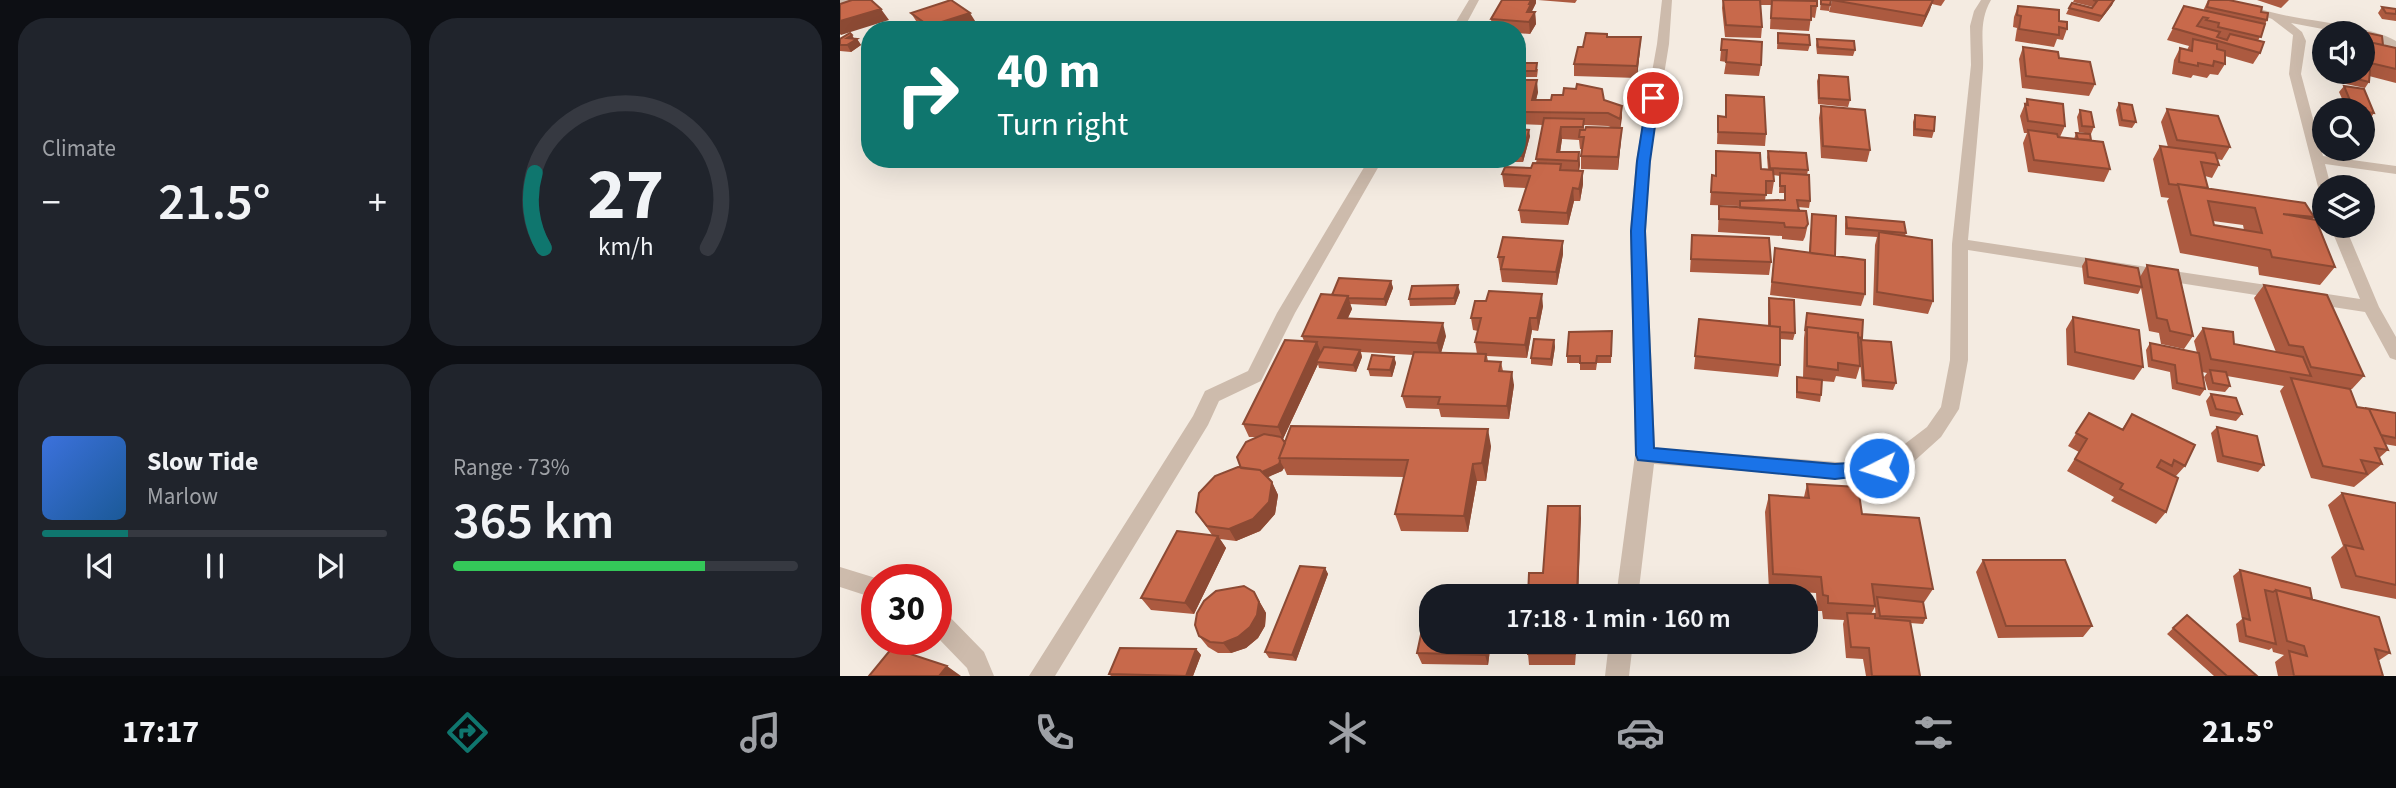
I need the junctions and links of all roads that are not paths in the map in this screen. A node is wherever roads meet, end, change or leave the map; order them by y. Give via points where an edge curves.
1 (850, 0) edge
2 (1474, 0) edge
3 (1667, 0) edge
4 (1986, 0) edge
5 (2227, 0) edge
6 (840, 4) edge
7 (2276, 17) junction
8 (1462, 21) edge
9 (2312, 24) edge
10 (2375, 37) edge
11 (2396, 46) edge
12 (2312, 140) edge
13 (2331, 161) edge
14 (1371, 168) edge
15 (2396, 170) edge
16 (2343, 238) edge
17 (1960, 244) junction
18 (2371, 307) junction
19 (2396, 353) edge
20 (1645, 455) junction
21 (840, 577) edge
22 (861, 584) edge
23 (1629, 584) edge
24 (952, 635) edge
25 (1620, 654) edge
26 (982, 676) edge
27 (1041, 676) edge
28 (1617, 676) edge

1 - 6 street
2 - 8 street
3 - 20 street via 1643,161 1638,231
4 - 17 street via 1976,26 1977,65
5 - 7 street
7 - 9 street
7 - 12 street via 2293,28 2300,40 2295,74
10 - 11 street
13 - 15 street
14 - 27 street via 1286,313 1255,376 1212,396
16 - 18 street
17 - 18 street
17 - 20 street via 1954,394 1934,432 1904,458 1879,468 1835,471
18 - 19 street
20 - 23 street
21 - 22 street
24 - 26 street via 976,660
25 - 28 street

